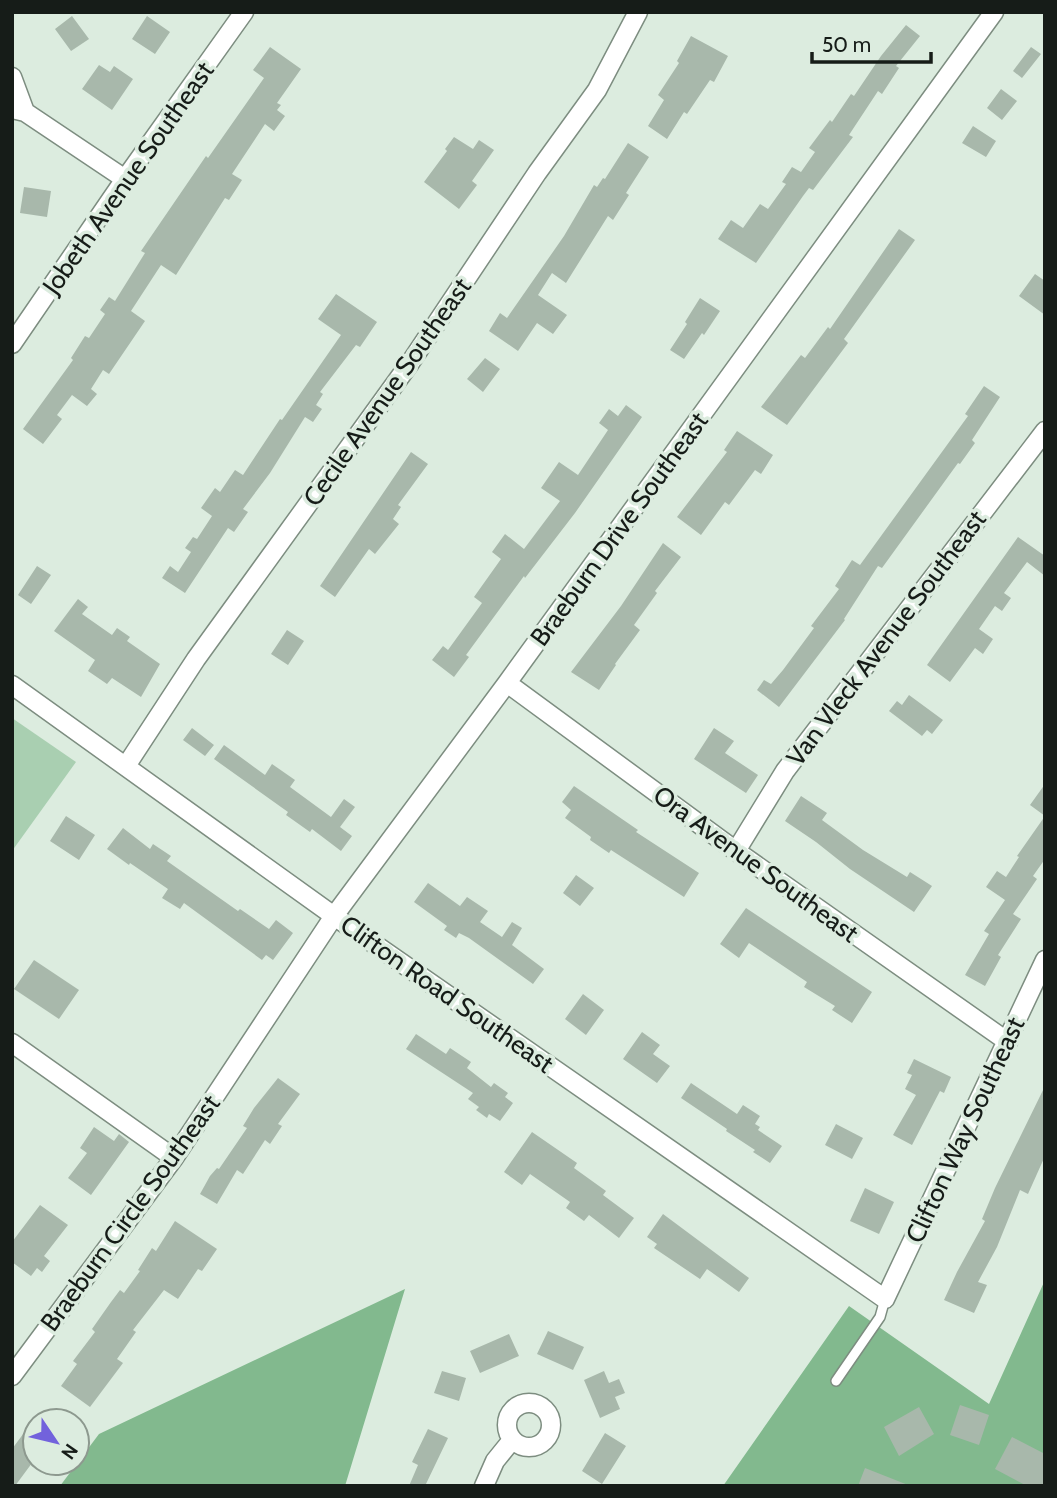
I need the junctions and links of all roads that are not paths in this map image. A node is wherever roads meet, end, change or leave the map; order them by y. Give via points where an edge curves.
1 (244, 12) edge
2 (638, 12) edge
3 (994, 12) edge
4 (12, 77) edge
5 (19, 110) edge
6 (125, 179) junction
7 (12, 344) edge
8 (1045, 431) edge
9 (507, 683) junction
10 (12, 685) edge
11 (126, 766) junction
12 (736, 851) junction
13 (334, 916) junction
14 (1045, 960) edge
15 (1008, 1042) junction
16 (12, 1043) edge
17 (247, 1048) joint
18 (174, 1158) junction
19 (884, 1299) junction
20 (16, 1365) edge
21 (836, 1381) dead end
22 (512, 1440) dead end
23 (484, 1486) edge

1 - 6 street, Jobeth Avenue Southeast
2 - 11 street, Cecile Avenue Southeast via 597,90 410,363 196,659
3 - 9 street, Braeburn Drive Southeast
4 - 5 street
5 - 6 street
6 - 7 street, Jobeth Avenue Southeast
8 - 12 street, Van Vleck Avenue Southeast via 785,771
9 - 12 street, Ora Avenue Southeast
9 - 13 street, Braeburn Drive Southeast
10 - 11 street, Clifton Road Southeast
11 - 13 street, Clifton Road Southeast
12 - 15 street, Ora Avenue Southeast
13 - 17 street, Braeburn Drive Southeast
13 - 19 street, Clifton Road Southeast
14 - 15 street, Clifton Way Southeast
15 - 19 street, Clifton Way Southeast
16 - 18 street
17 - 18 street, Braeburn Circle Southeast
18 - 20 street, Braeburn Circle Southeast
19 - 21 lane via 880,1317
22 - 23 street via 495,1461

